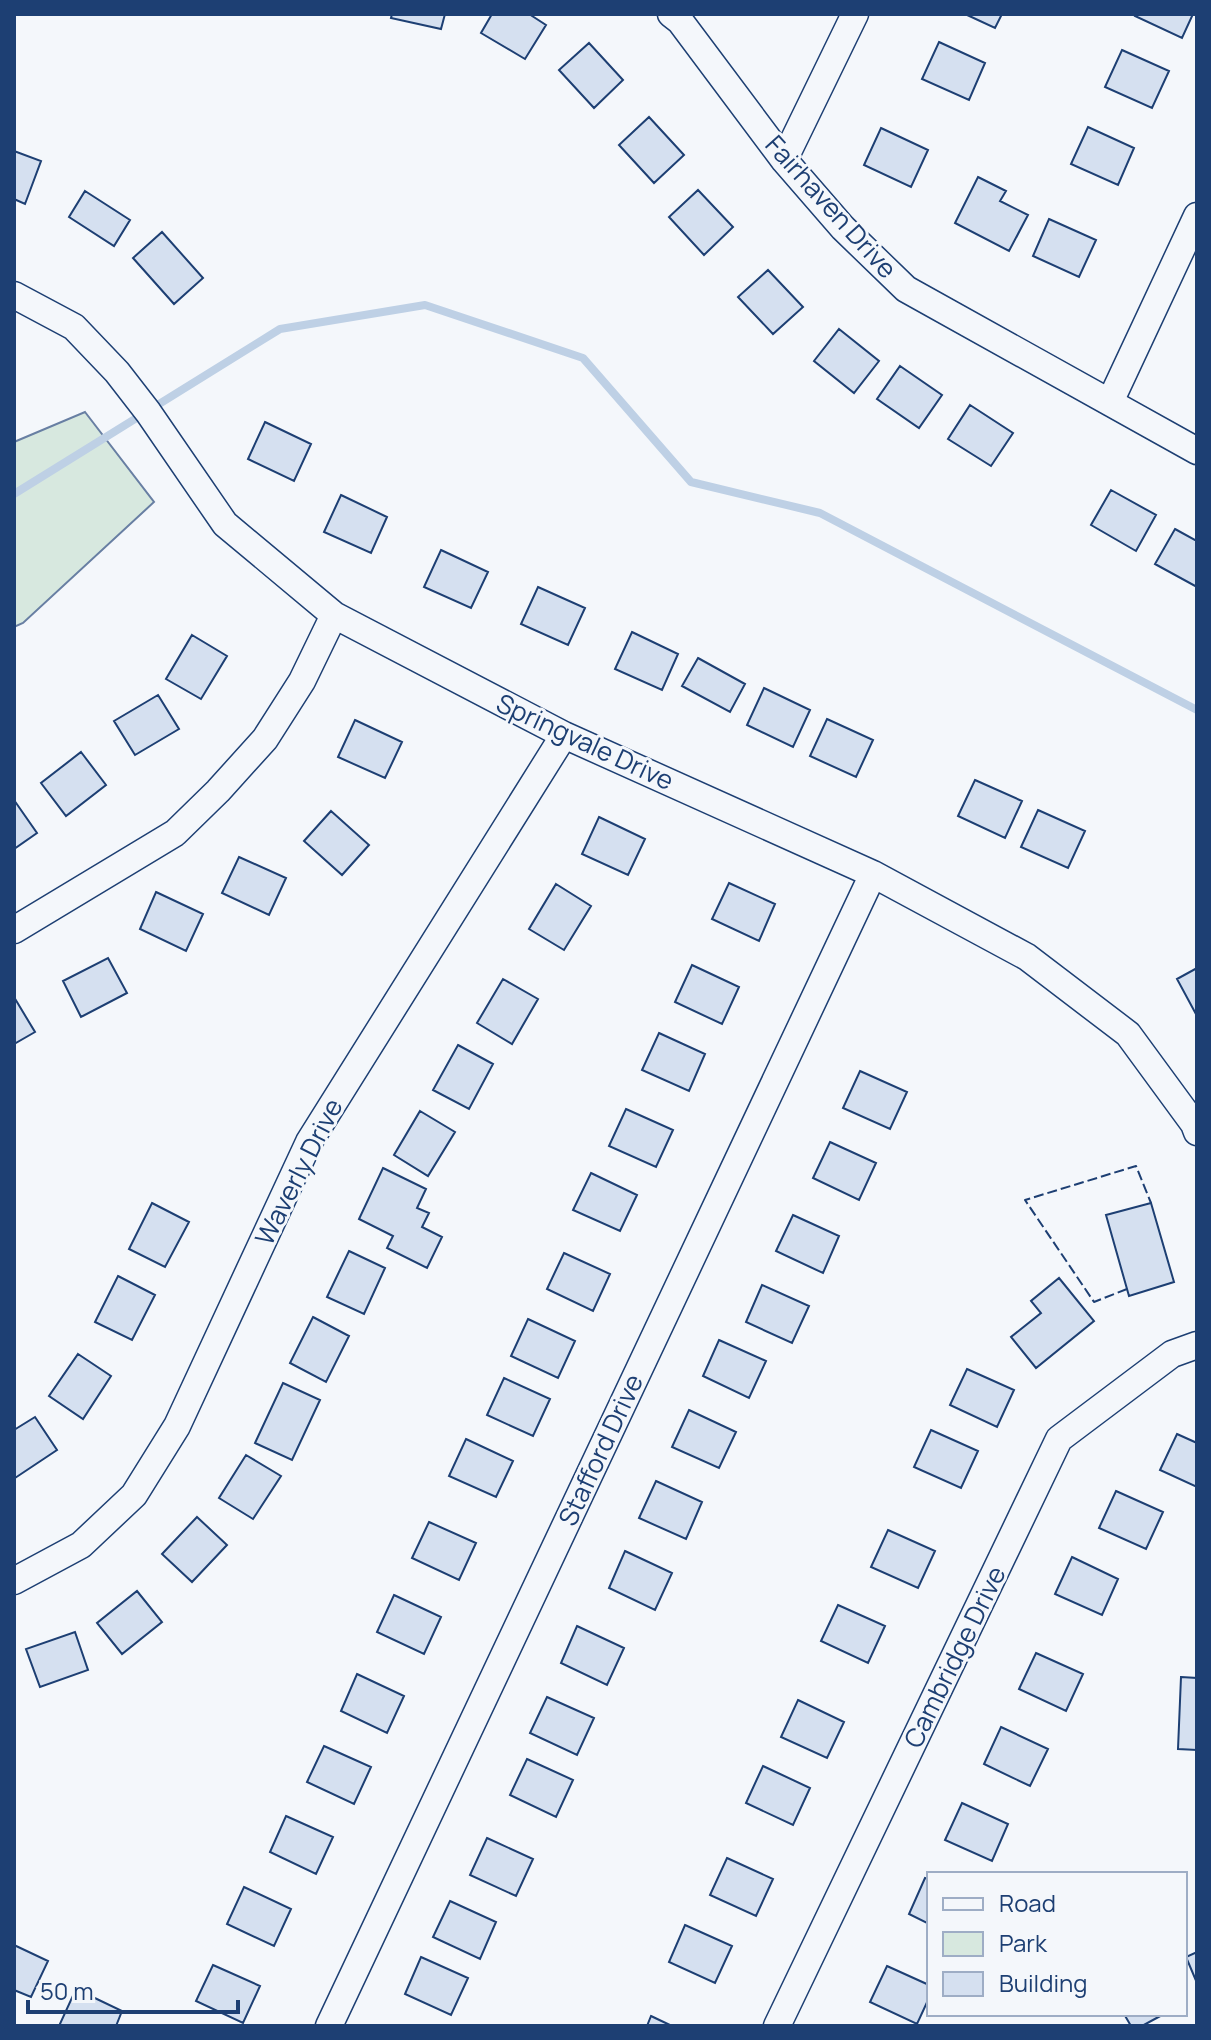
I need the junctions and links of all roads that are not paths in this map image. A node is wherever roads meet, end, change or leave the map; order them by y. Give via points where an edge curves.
1 (671, 14) edge
2 (855, 14) edge
3 (784, 160) junction
4 (1197, 216) edge
5 (14, 295) edge
6 (1110, 402) junction
7 (1197, 451) edge
8 (334, 615) junction
9 (564, 735) junction
10 (873, 874) junction
11 (14, 930) edge
12 (1197, 1132) edge
13 (1197, 1345) edge
14 (14, 1581) edge
15 (329, 2026) edge
16 (777, 2026) edge

1 - 3 street, Fairhaven Drive
2 - 3 street
3 - 6 street, Fairhaven Drive via 906,289
4 - 6 street
5 - 8 street, Springvale Drive via 74,327 148,412 225,524
6 - 7 street, Fairhaven Drive
8 - 9 street, Springvale Drive
8 - 11 street via 302,681 265,739 218,791 175,833
9 - 10 street, Springvale Drive
9 - 14 street, Waverly Drive via 309,1142 177,1426 134,1495 81,1545
10 - 12 street, Springvale Drive via 1027,957 1128,1034
10 - 15 street, Stafford Drive
13 - 16 street, Cambridge Drive via 1172,1354 1059,1439

